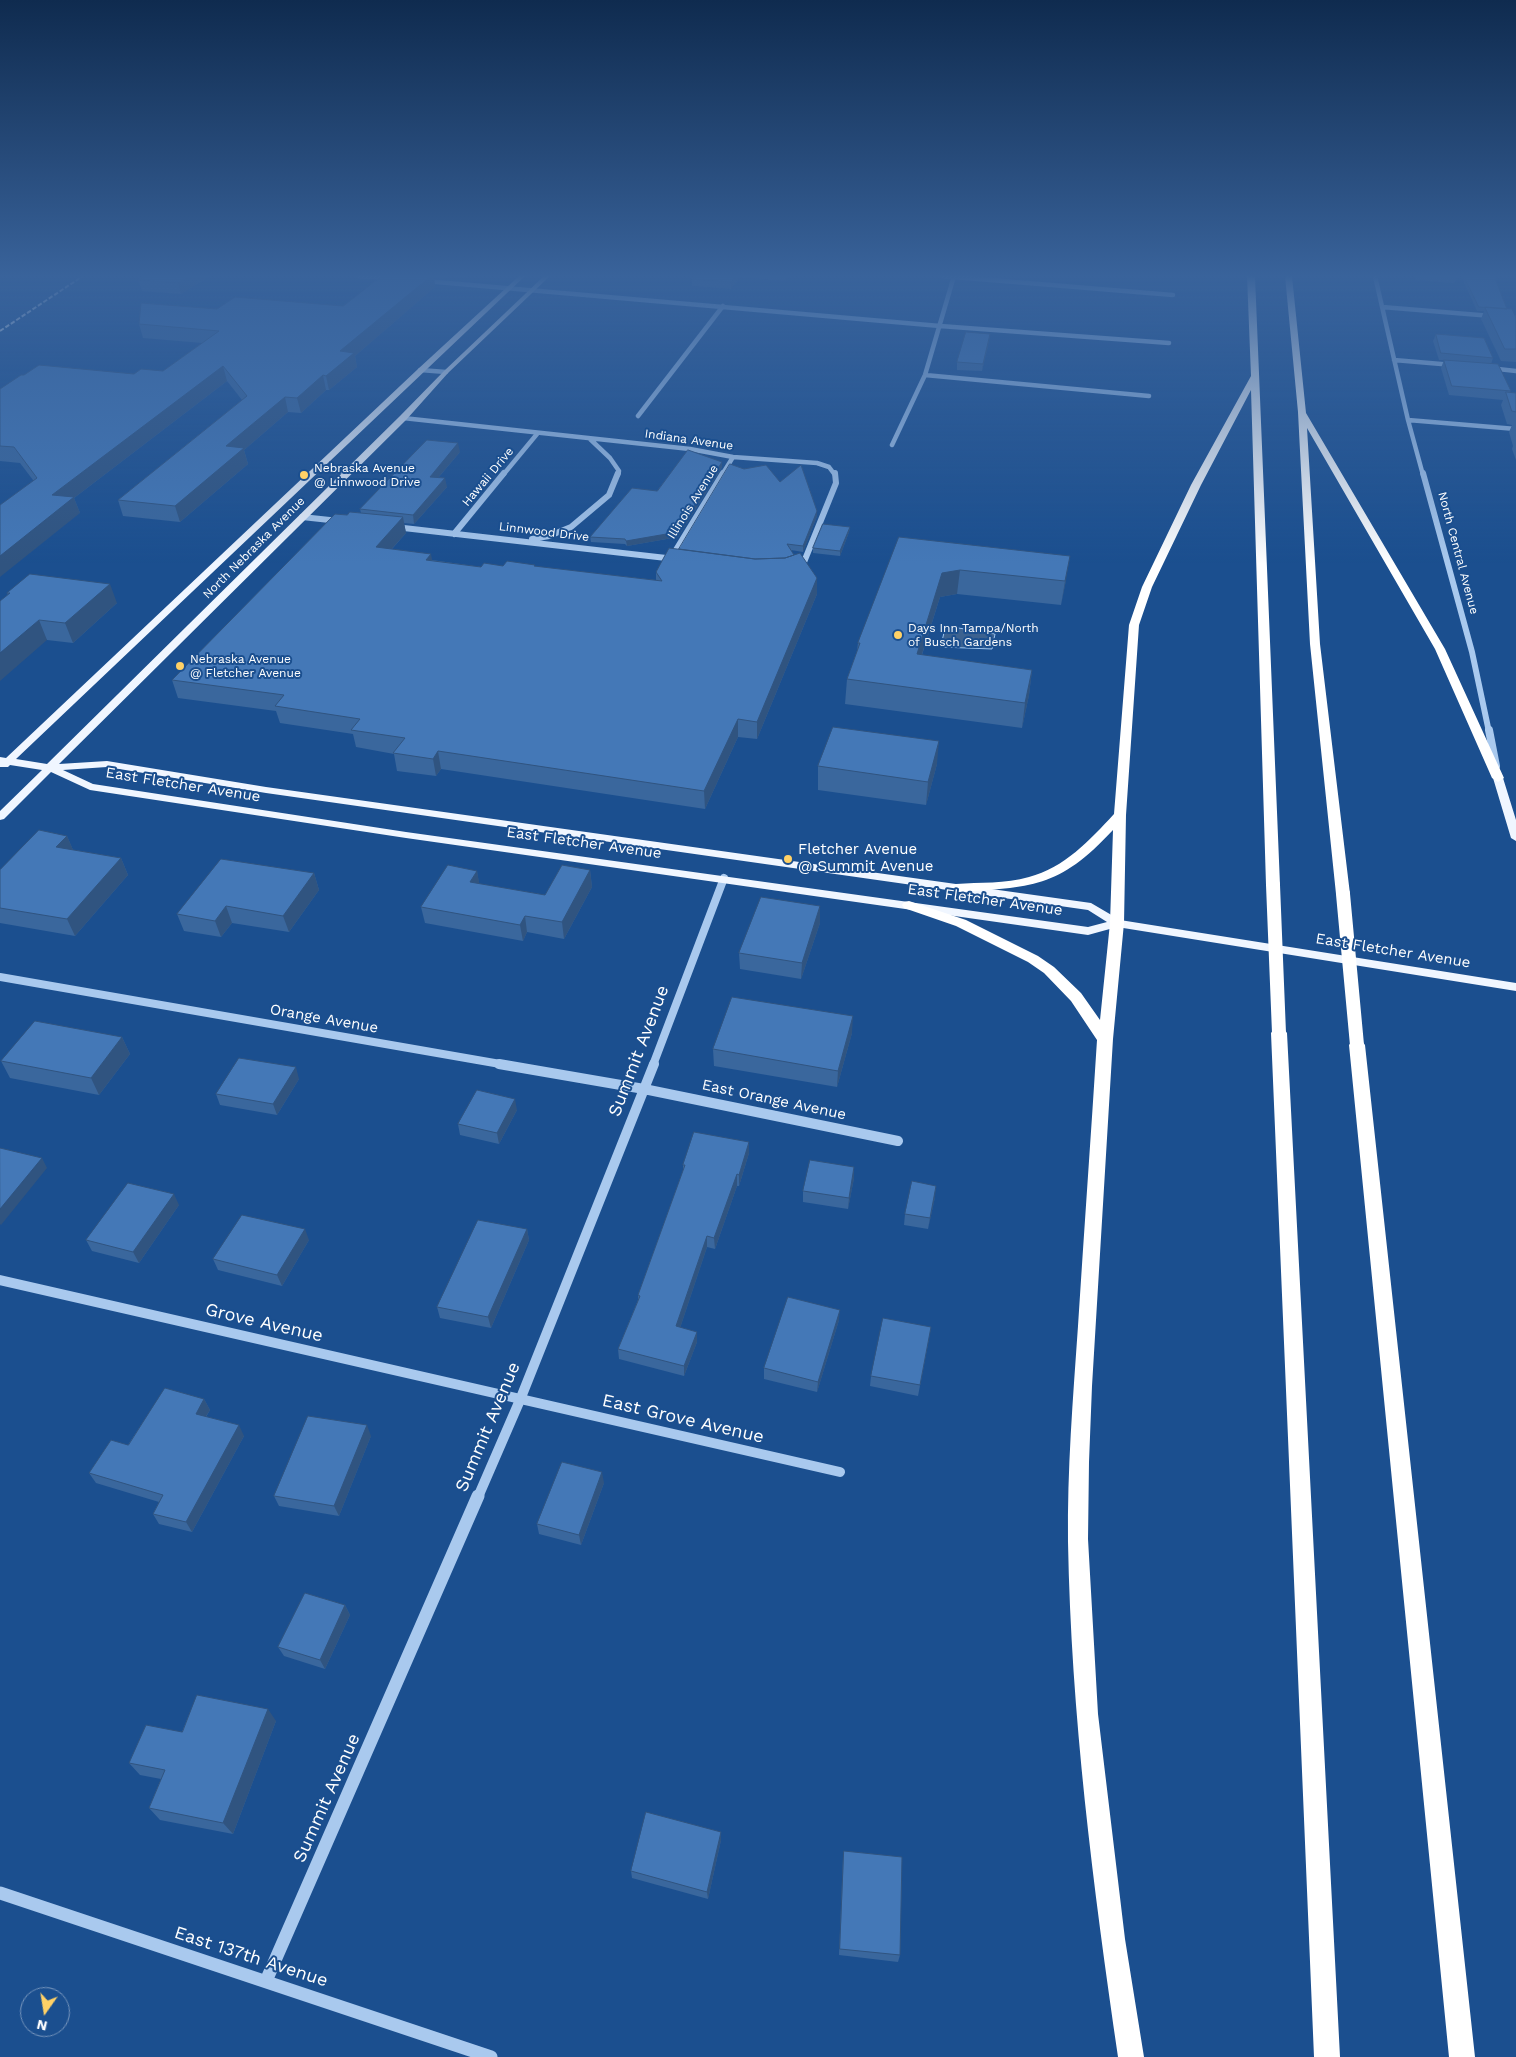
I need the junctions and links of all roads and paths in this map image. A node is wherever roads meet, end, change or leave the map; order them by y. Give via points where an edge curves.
1 (418, 372) edge
2 (446, 372) edge
3 (672, 372) edge
4 (926, 372) edge
5 (1255, 372) edge
6 (1298, 372) edge
7 (1397, 372) edge
8 (925, 375) junction
9 (1255, 375) junction
10 (1149, 396) dead end
11 (1302, 412) junction
12 (638, 416) dead end
13 (403, 418) junction
14 (1408, 420) junction
15 (1516, 429) edge
16 (537, 434) junction
17 (590, 439) junction
18 (892, 445) dead end
19 (733, 457) junction
20 (318, 469) junction
21 (348, 472) junction
22 (302, 517) junction
23 (347, 522) edge
24 (386, 526) edge
25 (454, 534) junction
26 (524, 541) junction
27 (671, 558) junction
28 (680, 560) edge
29 (790, 568) edge
30 (3, 763) edge
31 (50, 768) junction
32 (1498, 778) junction
33 (1120, 815) junction
34 (0, 817) edge
35 (1516, 838) edge
36 (724, 878) junction
37 (956, 888) junction
38 (909, 905) junction
39 (1117, 923) junction
40 (0, 977) edge
41 (1516, 987) edge
42 (1105, 1039) junction
43 (644, 1089) junction
44 (898, 1141) dead end
45 (0, 1280) edge
46 (520, 1400) junction
47 (840, 1472) dead end
48 (0, 1893) edge
49 (266, 1981) junction
50 (491, 2057) edge
51 (1131, 2057) edge
52 (1327, 2057) edge
53 (1462, 2057) edge

1 - 20 main road, North Nebraska Avenue
2 - 13 main road, North Nebraska Avenue
3 - 12 street
4 - 8 street
5 - 9 highway
6 - 11 highway
7 - 14 street, North Central Avenue
8 - 10 street
8 - 18 street
9 - 33 highway via 1196,485 1140,604 1134,625
9 - 52 highway, bridge via 1279,1033
11 - 32 highway via 1440,649
11 - 53 highway, bridge via 1314,644 1343,894
13 - 16 street, Indiana Avenue
13 - 21 main road, North Nebraska Avenue
14 - 15 street
14 - 32 street, North Central Avenue via 1476,671
16 - 17 street, Indiana Avenue
16 - 25 street, Hawaii Drive
17 - 19 street, Indiana Avenue via 690,449
17 - 26 street via 619,471 609,495 571,527
19 - 27 street, Illinois Avenue
19 - 29 street, Indiana Avenue via 817,463 835,472 836,483 804,562
20 - 21 street
20 - 30 main road, North Nebraska Avenue
21 - 22 main road, North Nebraska Avenue
22 - 23 street
22 - 31 main road, North Nebraska Avenue
24 - 25 street, Linnwood Drive
25 - 26 street, Linnwood Drive
26 - 27 street, Linnwood Drive
27 - 28 street, Linnwood Drive
30 - 31 main road, East Fletcher Avenue
31 - 34 main road, North Nebraska Avenue
31 - 36 main road, East Fletcher Avenue via 90,787 406,835
31 - 37 main road, East Fletcher Avenue via 106,764 266,790
32 - 35 main road, North Central Avenue
33 - 37 highway via 1097,841 1054,873 1032,881
33 - 39 highway
36 - 38 main road, East Fletcher Avenue
36 - 43 street, Summit Avenue
37 - 39 main road, East Fletcher Avenue via 1091,907
38 - 39 main road, East Fletcher Avenue via 1088,931
38 - 42 highway via 961,923 1033,958 1076,997
39 - 41 main road, East Fletcher Avenue
39 - 42 highway
40 - 43 street, Orange Avenue
42 - 51 highway via 1082,1386 1078,1539 1088,1714 1113,1939
43 - 44 street, East Orange Avenue
43 - 46 street, Summit Avenue
45 - 46 street, Grove Avenue
46 - 47 street, East Grove Avenue
46 - 49 street, Summit Avenue
48 - 49 street, East 137th Avenue
49 - 50 street, East 137th Avenue

